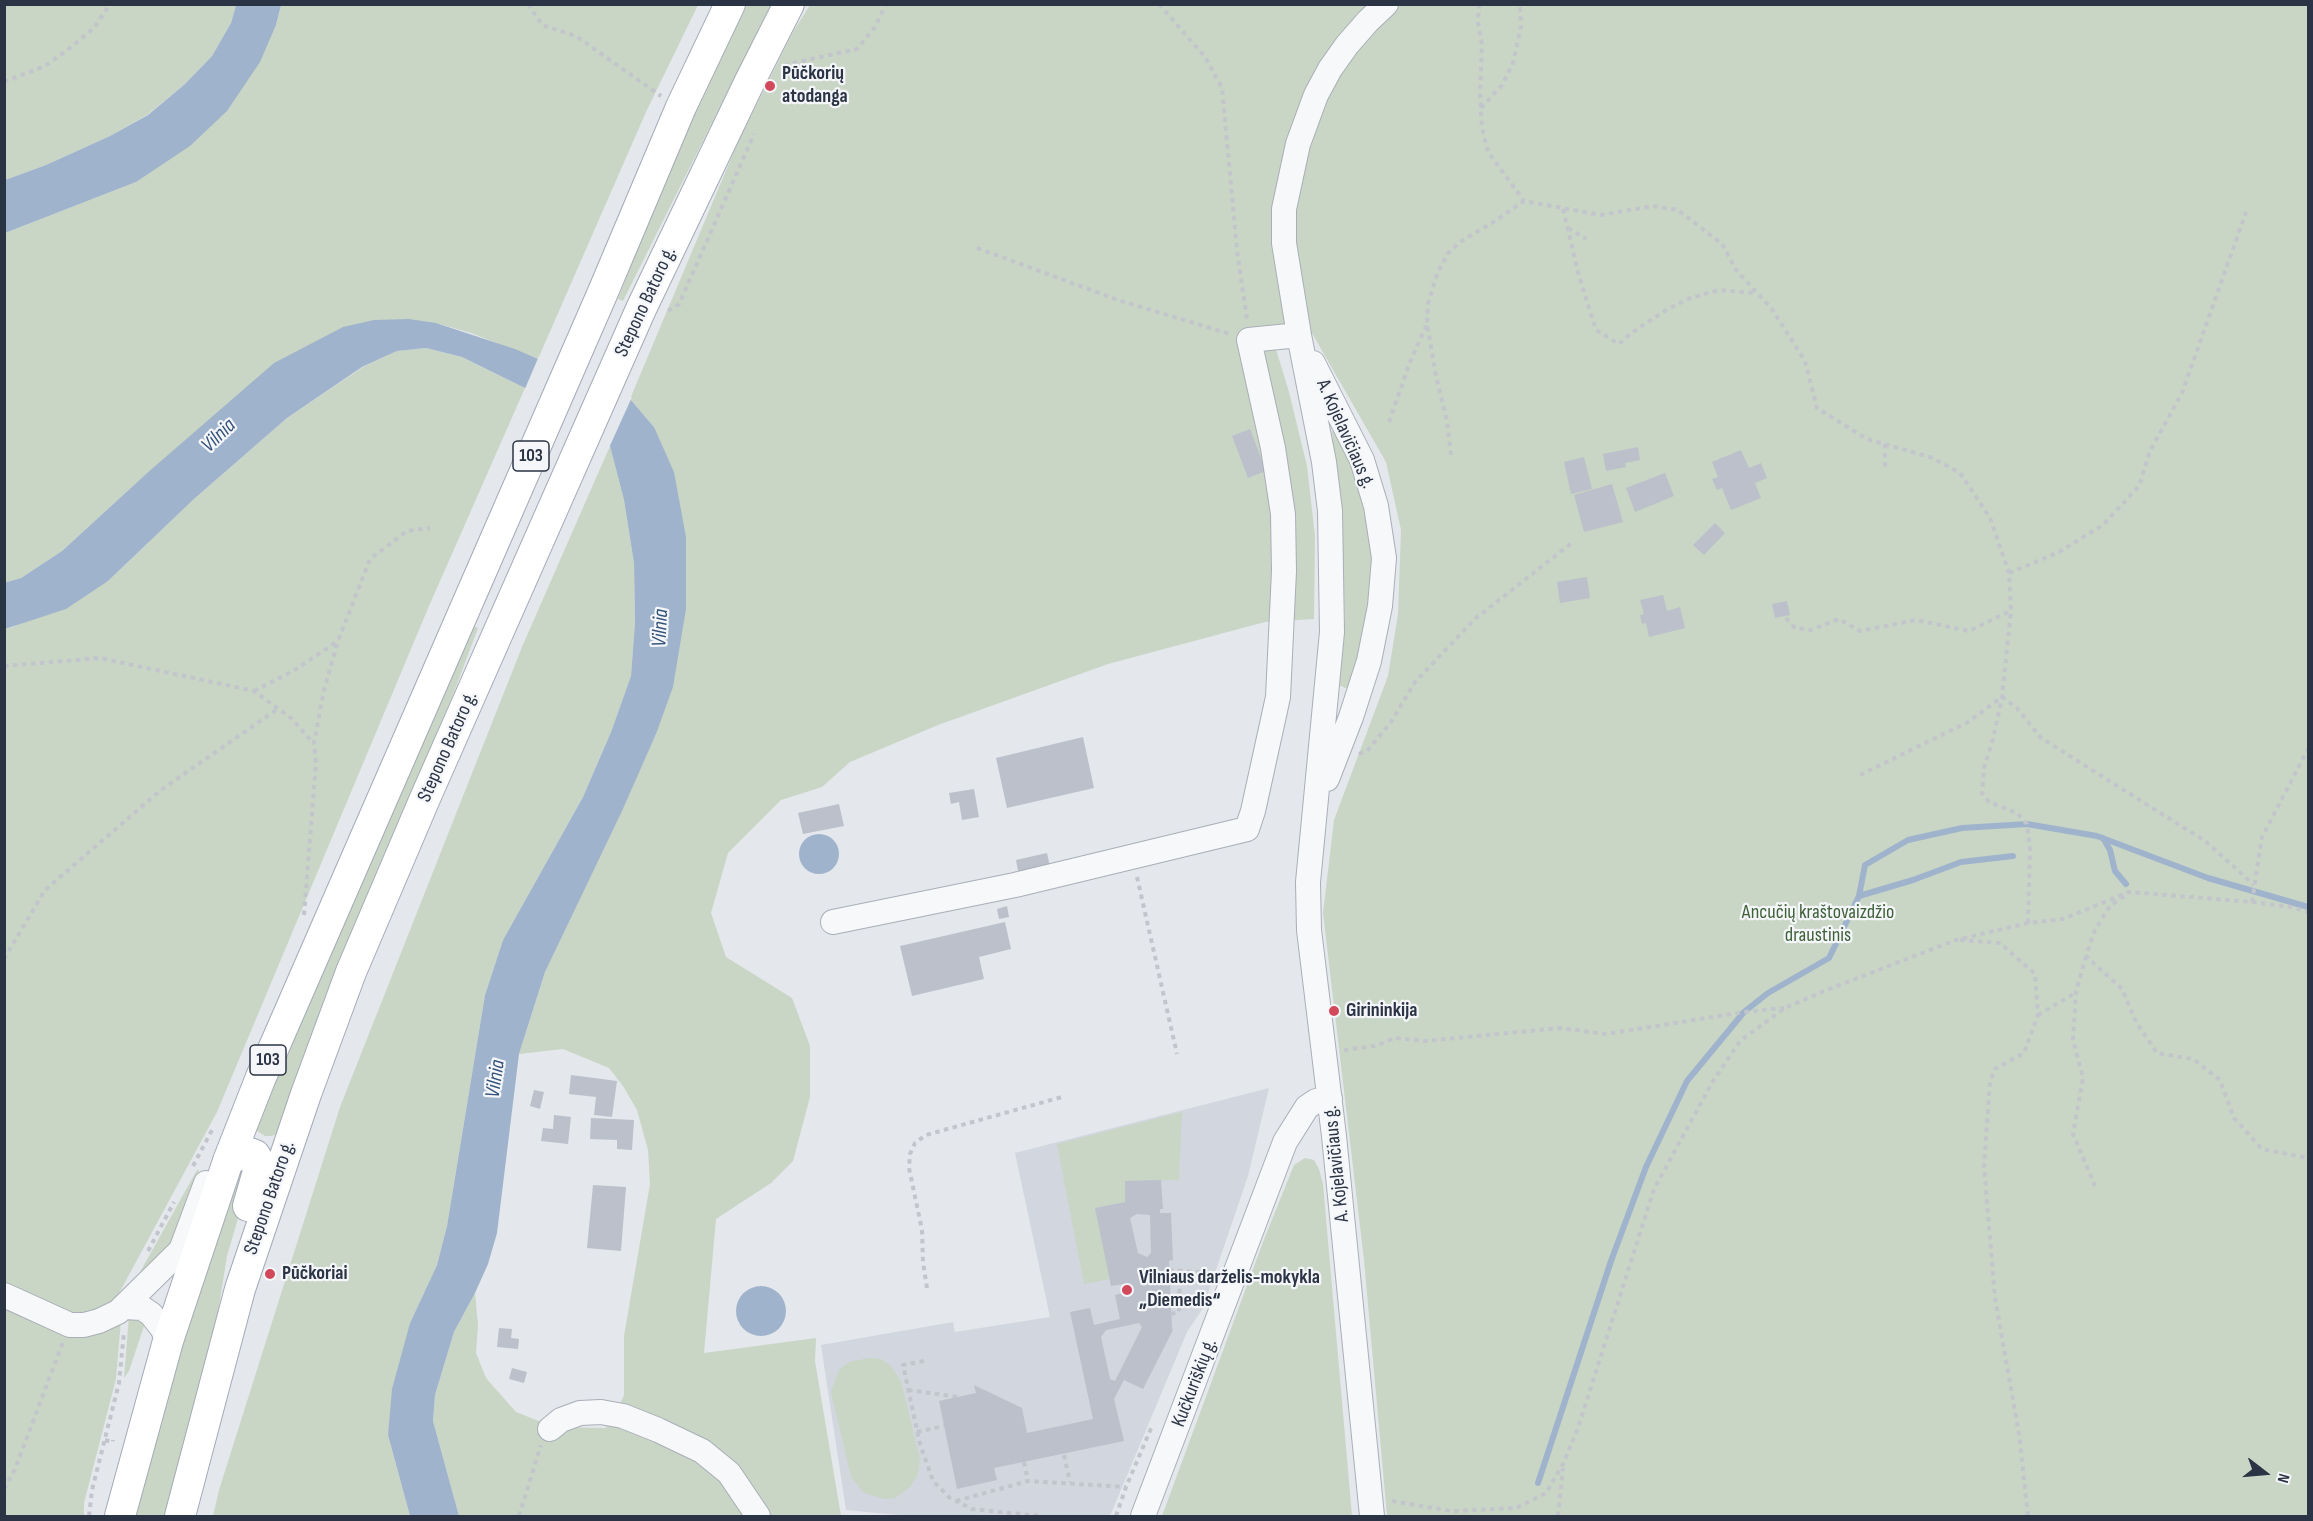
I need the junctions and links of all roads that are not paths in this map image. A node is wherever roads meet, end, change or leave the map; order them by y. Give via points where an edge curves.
1 (730, 4) edge
2 (789, 4) edge
3 (1386, 4) edge
4 (1299, 335) junction
5 (1314, 812) junction
6 (833, 922) dead end
7 (1330, 1099) junction
8 (228, 1161) junction
9 (240, 1289) junction
10 (4, 1295) edge
11 (124, 1307) junction
12 (168, 1341) junction
13 (550, 1429) road end
14 (1371, 1507) edge
15 (120, 1516) edge
16 (180, 1516) edge
17 (758, 1516) edge
18 (1143, 1516) edge

1 - 8 main road, Stepono Batoro g. / 103 via 681,107 306,970
2 - 9 main road, Stepono Batoro g. / 103 via 750,81 653,311 497,636 351,972
3 - 4 street, A. Kojelavičiaus g. via 1330,69 1298,144 1284,209 1284,243
4 - 5 street, A. Kojelavičiaus g. via 1324,462 1333,576 1330,666
4 - 5 street, A. Kojelavičiaus g. via 1362,460 1376,506 1384,558 1369,661
4 - 6 street via 1249,340 1275,459 1283,514 1284,571 1278,697 1247,829 1015,885
5 - 7 street, A. Kojelavičiaus g. via 1308,882 1309,930
7 - 14 street, A. Kojelavičiaus g.
7 - 18 street, Kučkuriškių g. via 1307,1107 1284,1142
8 - 9 main road via 247,1152 259,1162 238,1239
8 - 11 street via 208,1180 181,1250
8 - 12 main road, Stepono Batoro g. / 103
9 - 16 main road, Stepono Batoro g. / 103
10 - 11 street via 70,1325 99,1321
11 - 12 street via 142,1308 151,1314
12 - 15 main road, Stepono Batoro g. / 103
13 - 17 street via 580,1413 601,1412 658,1430 702,1450 729,1473

